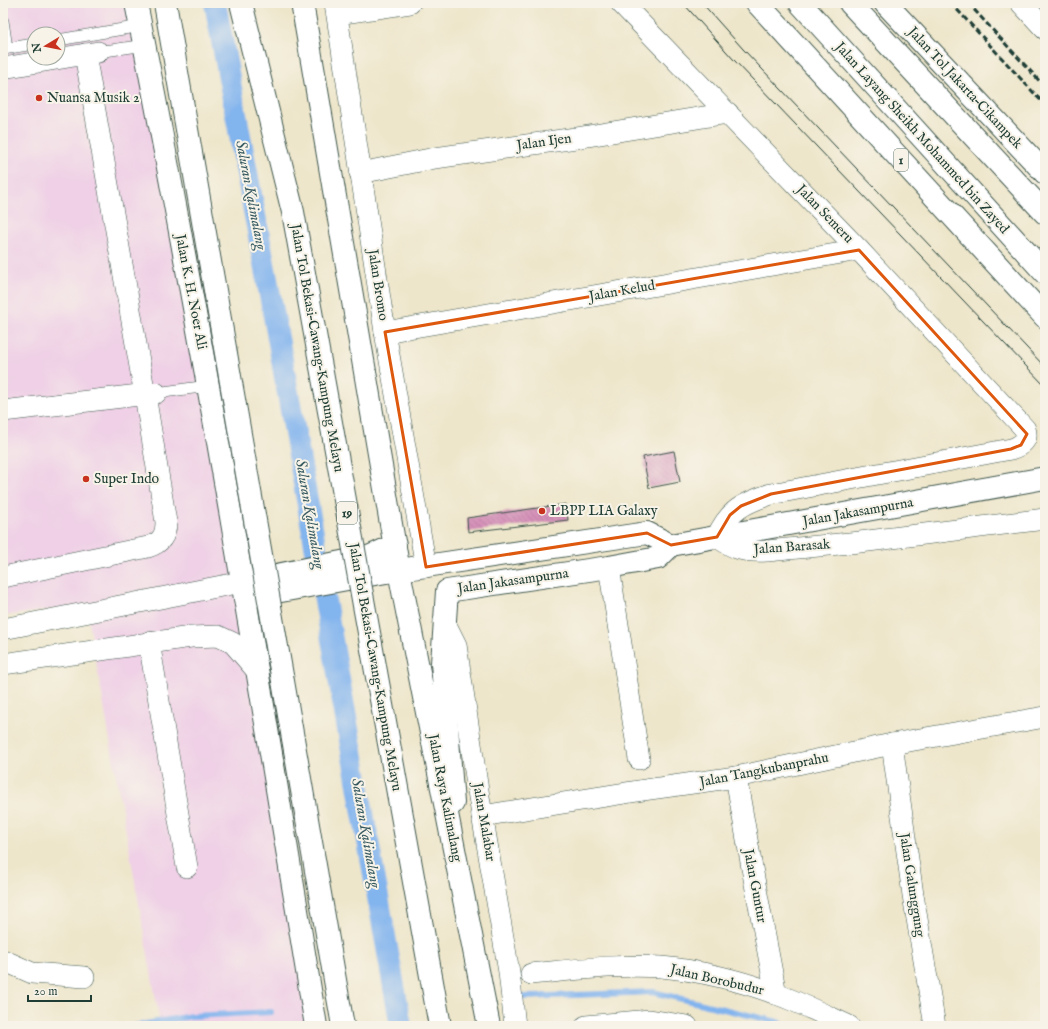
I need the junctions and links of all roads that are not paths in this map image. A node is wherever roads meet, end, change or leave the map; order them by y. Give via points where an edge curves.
1 (136, 3) edge
2 (165, 3) edge
3 (241, 3) edge
4 (302, 3) edge
5 (410, 3) edge
6 (621, 3) edge
7 (757, 3) edge
8 (800, 3) edge
9 (850, 3) edge
10 (885, 3) edge
11 (1021, 3) edge
12 (336, 8) edge
13 (3, 21) edge
14 (1045, 29) edge
15 (143, 36) junction
16 (66, 40) edge
17 (26, 45) edge
18 (5, 49) edge
19 (92, 53) junction
20 (3, 68) edge
21 (728, 113) junction
22 (1045, 172) edge
23 (360, 173) junction
24 (1045, 212) edge
25 (859, 250) junction
26 (1045, 273) edge
27 (1045, 317) edge
28 (385, 332) junction
29 (208, 386) junction
30 (151, 394) junction
31 (3, 411) edge
32 (1045, 478) edge
33 (1045, 519) edge
34 (717, 537) junction
35 (395, 545) junction
36 (671, 545) junction
37 (426, 566) junction
38 (609, 567) junction
39 (350, 570) junction
40 (399, 570) junction
41 (3, 577) edge
42 (243, 590) junction
43 (444, 621) junction
44 (3, 629) edge
45 (149, 642) junction
46 (3, 664) edge
47 (258, 672) junction
48 (1045, 717) edge
49 (892, 744) junction
50 (639, 759) dead end
51 (736, 777) junction
52 (452, 801) junction
53 (481, 807) junction
54 (456, 856) junction
55 (187, 867) dead end
56 (3, 960) edge
57 (531, 974) dead end
58 (84, 977) dead end
59 (776, 994) junction
60 (651, 1023) edge
61 (316, 1026) edge
62 (343, 1026) edge
63 (440, 1026) edge
64 (489, 1026) edge
65 (515, 1026) edge
66 (586, 1026) edge
67 (687, 1026) edge
68 (849, 1026) edge
69 (936, 1026) edge

1 - 15 main road, Jalan K. H. Noer Ali
2 - 62 main road, bridge
3 - 63 main road, Jalan Tol Bekasi–Cawang–Kampung Melayu / 19, bridge via 293,212
4 - 35 main road
5 - 12 street
6 - 21 street, Jalan Semeru
7 - 27 main road, 1
8 - 26 main road, Jalan Layang Sheikh Mohammed bin Zayed / 1
9 - 24 main road
10 - 22 main road, Jalan Tol Jakarta–Cikampek
11 - 14 street
12 - 23 street, Jalan Bromo
13 - 18 lane
15 - 16 lane
15 - 19 lane
15 - 29 main road, Jalan K. H. Noer Ali
17 - 18 lane
19 - 20 street
19 - 30 street
21 - 23 street, Jalan Ijen via 435,158
21 - 25 street, Jalan Semeru
23 - 28 street, Jalan Bromo
25 - 28 street, Jalan Kelud
25 - 34 street, Jalan Semeru via 1025,429 1027,436 1017,447 1011,449 771,494 752,500 730,515
28 - 37 street, Jalan Bromo
29 - 30 lane
29 - 42 main road, Jalan K. H. Noer Ali
30 - 31 street
30 - 41 street via 166,522 163,538 148,548
32 - 34 main road, Jalan Jakasampurna
33 - 34 street, Jalan Barasak via 868,541 752,552 731,546
34 - 36 main road, Jalan Jakasampurna
35 - 39 main road via 371,556
35 - 40 main road
36 - 37 main road, Jalan Jakasampurna via 647,533
36 - 38 main road, Jalan Jakasampurna via 658,558
37 - 40 main road, Jalan Jakasampurna
38 - 43 main road, Jalan Jakasampurna via 447,591
38 - 50 street
39 - 40 main road, Jalan Jakasampurna
39 - 42 main road
40 - 54 main road, Jalan Raya Kalimalang
42 - 44 street
42 - 47 main road
43 - 52 main road, Jalan Jakasampurna via 442,662
43 - 53 street, Jalan Malabar via 456,645
45 - 46 street
45 - 47 street via 218,636 233,643
45 - 55 street
47 - 61 main road
48 - 49 street, Jalan Tangkubanprahu
49 - 51 street, Jalan Tangkubanprahu
49 - 69 street, Jalan Galunggung via 913,895
51 - 53 street, Jalan Tangkubanprahu via 644,790
51 - 59 street, Jalan Guntur
52 - 53 street, Jalan Tangkubanprahu
52 - 54 main road, Jalan Jakasampurna
53 - 65 street, Jalan Malabar via 509,972
54 - 64 main road, Jalan Raya Kalimalang
56 - 58 street via 32,973
57 - 59 street, Jalan Borobudur via 611,966 662,968 699,973
59 - 68 street, Jalan Borobudur
60 - 66 street
60 - 67 street

